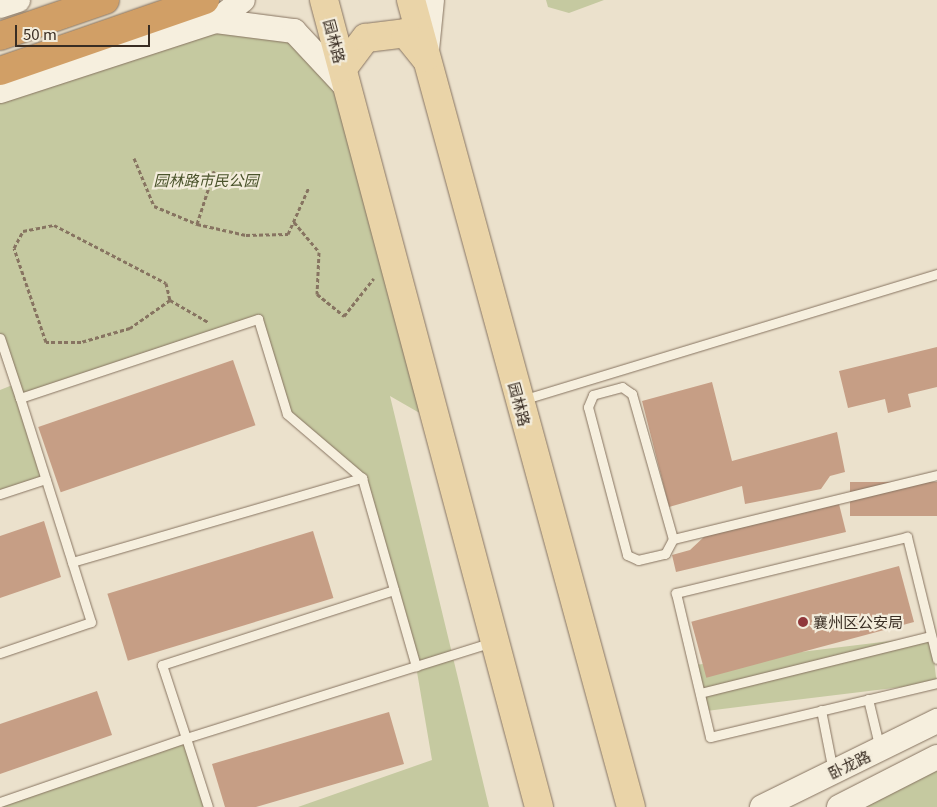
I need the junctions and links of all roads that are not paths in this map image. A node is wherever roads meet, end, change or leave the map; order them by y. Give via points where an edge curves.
1 (18, 0) edge
2 (105, 0) edge
3 (243, 0) edge
4 (324, 0) edge
5 (410, 0) edge
6 (432, 0) edge
7 (0, 6) edge
8 (211, 10) edge
9 (0, 19) edge
10 (28, 27) junction
11 (0, 36) edge
12 (426, 59) junction
13 (0, 71) edge
14 (345, 78) junction
15 (0, 91) edge
16 (937, 274) edge
17 (0, 338) edge
18 (598, 377) junction
19 (604, 392) junction
20 (20, 398) junction
21 (520, 401) junction
22 (937, 475) edge
23 (362, 478) junction
24 (46, 479) junction
25 (0, 494) edge
26 (673, 539) junction
27 (72, 562) junction
28 (394, 590) junction
29 (931, 636) junction
30 (496, 641) junction
31 (0, 653) edge
32 (937, 659) edge
33 (416, 666) junction
34 (937, 682) edge
35 (700, 693) junction
36 (868, 699) junction
37 (821, 710) junction
38 (937, 721) edge
39 (186, 738) junction
40 (880, 749) junction
41 (937, 757) edge
42 (833, 771) junction
43 (0, 802) edge
44 (208, 807) edge
45 (539, 807) edge
46 (631, 807) edge
47 (762, 807) edge
48 (839, 807) edge

1 - 7 street
2 - 10 highway
3 - 8 street
4 - 14 main road, 园林路
5 - 12 main road, 园林路
6 - 12 street
8 - 13 highway
8 - 14 street via 294,31
8 - 15 street
9 - 10 street
10 - 11 highway
12 - 14 main road via 405,33 366,38
12 - 21 main road, 园林路
14 - 30 main road, 园林路
16 - 18 lane
17 - 20 lane
18 - 19 lane
18 - 21 lane
19 - 26 lane via 622,387 632,394
19 - 26 lane via 593,395 588,408 627,555 638,560 665,554
20 - 23 lane via 258,319 287,414
20 - 24 lane
21 - 46 main road, 园林路
22 - 26 lane
23 - 27 lane
23 - 28 lane
24 - 25 lane
24 - 27 lane
27 - 31 lane via 91,622
28 - 33 lane
28 - 39 lane via 162,665
29 - 32 lane
29 - 35 lane
29 - 35 lane via 907,537 676,593
30 - 33 lane
30 - 45 main road, 园林路
33 - 39 lane
34 - 36 lane
35 - 37 lane via 710,737
36 - 37 lane
36 - 40 lane
37 - 42 lane
38 - 40 street, 卧龙路
39 - 43 lane
39 - 44 lane
40 - 42 street, 卧龙路
41 - 48 street
42 - 47 street, 卧龙路

